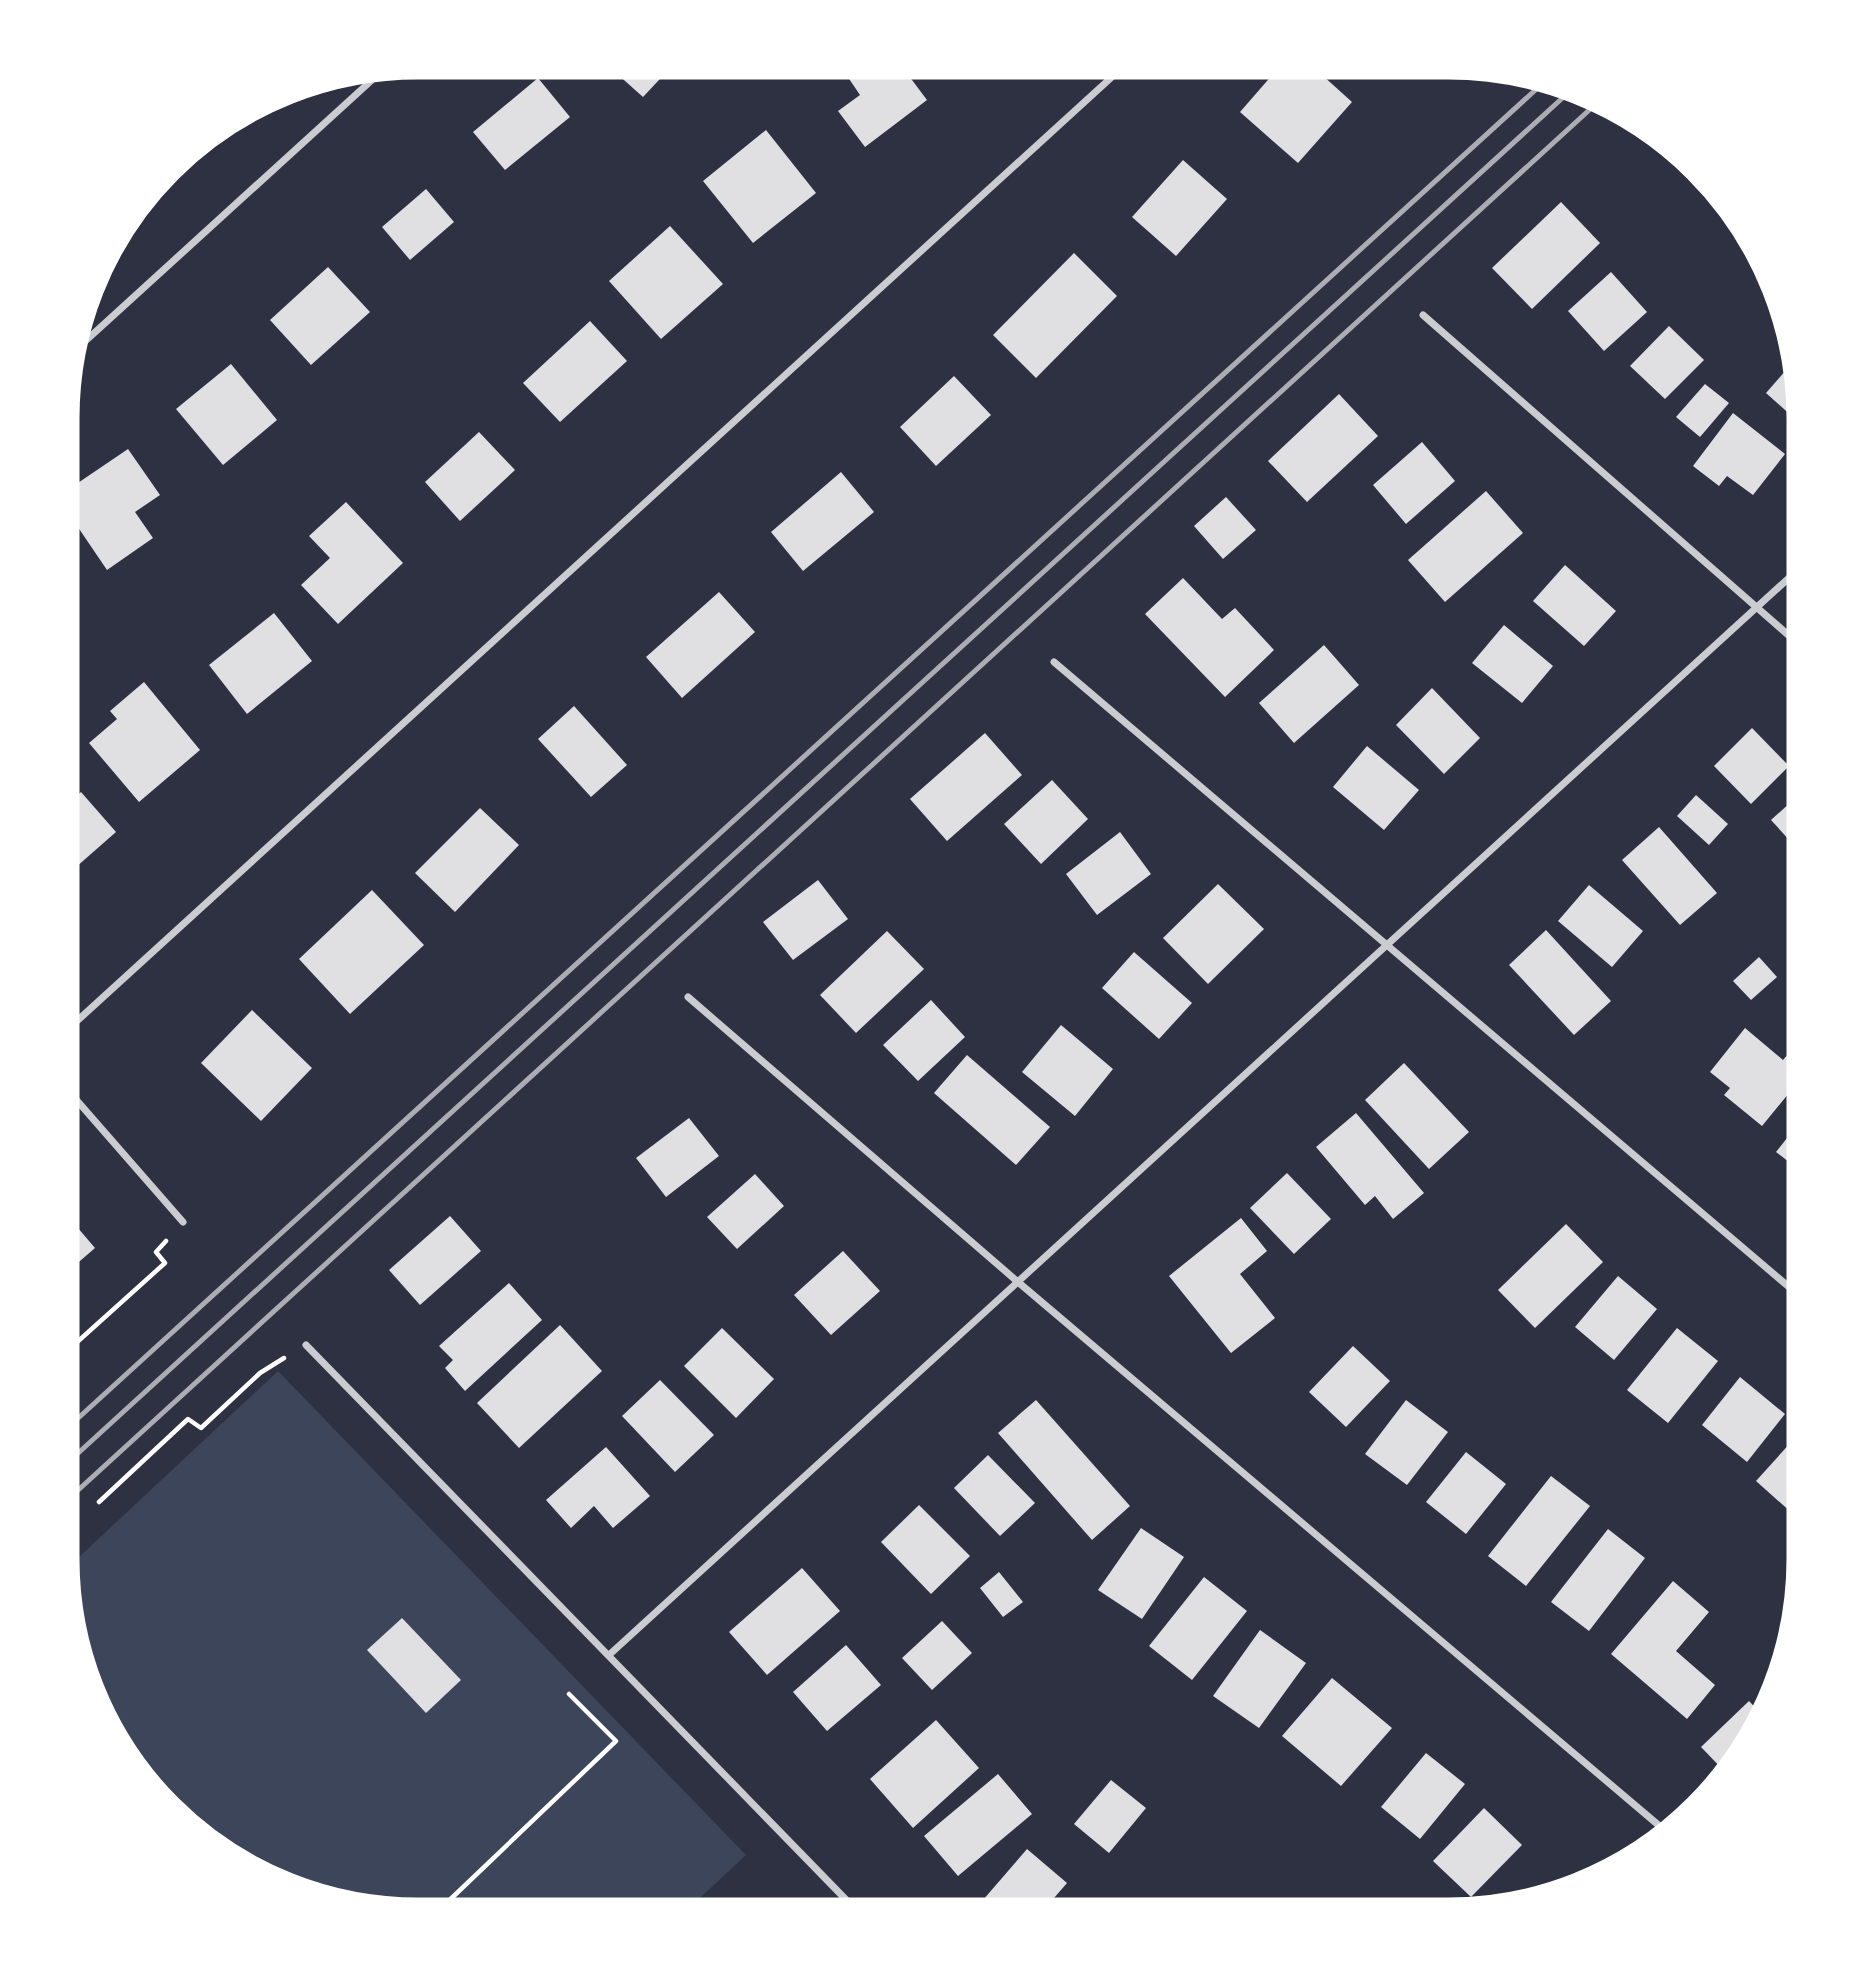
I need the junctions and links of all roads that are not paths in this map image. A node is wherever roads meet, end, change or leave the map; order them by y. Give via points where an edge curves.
1 (1114, 75) edge
2 (374, 78) edge
3 (1423, 315) dead end
4 (84, 342) edge
5 (1791, 576) edge
6 (1756, 608) junction
7 (1791, 638) edge
8 (1054, 662) dead end
9 (1387, 946) junction
10 (688, 997) dead end
11 (75, 1023) edge
12 (75, 1098) edge
13 (183, 1222) road end
14 (1018, 1282) junction
15 (1791, 1289) edge
16 (306, 1345) road end
17 (609, 1655) junction
18 (1661, 1827) edge
19 (848, 1902) edge

1 - 11 street
2 - 4 street
3 - 6 street
5 - 6 street
6 - 7 street
6 - 9 street
8 - 9 street
9 - 14 street
9 - 15 street
10 - 14 street
12 - 13 street
14 - 17 street
14 - 18 street
16 - 17 street
17 - 19 street

